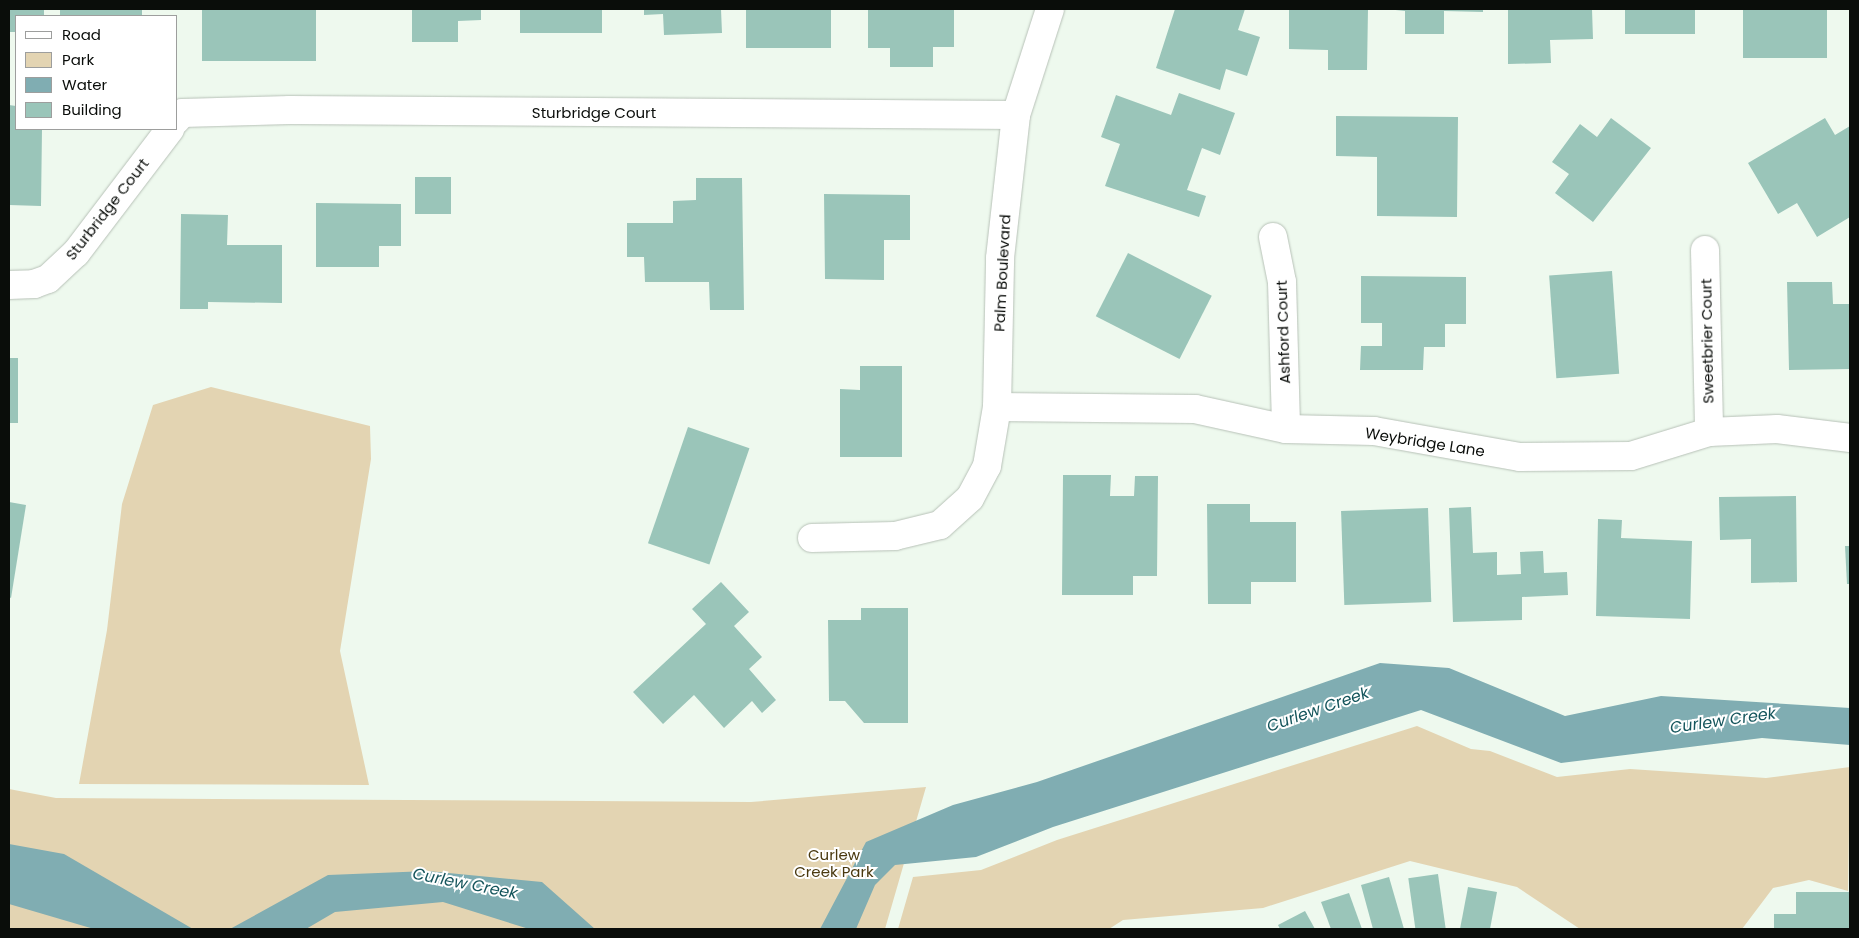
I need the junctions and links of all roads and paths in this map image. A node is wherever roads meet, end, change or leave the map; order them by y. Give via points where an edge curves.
1 (1050, 9) edge
2 (1016, 116) junction
3 (178, 118) edge
4 (169, 130) edge
5 (1273, 236) dead end
6 (1706, 250) dead end
7 (9, 285) edge
8 (997, 406) junction
9 (1286, 429) junction
10 (1709, 432) junction
11 (1850, 438) edge
12 (812, 538) dead end

1 - 2 street, Palm Boulevard
2 - 3 street, Sturbridge Court via 290,110 182,113
2 - 8 street, Palm Boulevard via 1000,258
4 - 7 street, Sturbridge Court via 76,253 48,279 34,284
5 - 9 street, Ashford Court via 1282,282
6 - 10 street, Sweetbrier Court
8 - 9 street, Weybridge Lane via 1195,409
8 - 12 street, Palm Boulevard via 987,466 970,498 940,525 895,536
9 - 10 street, Weybridge Lane via 1374,432 1520,457 1632,456
10 - 11 street, Weybridge Lane via 1777,429

